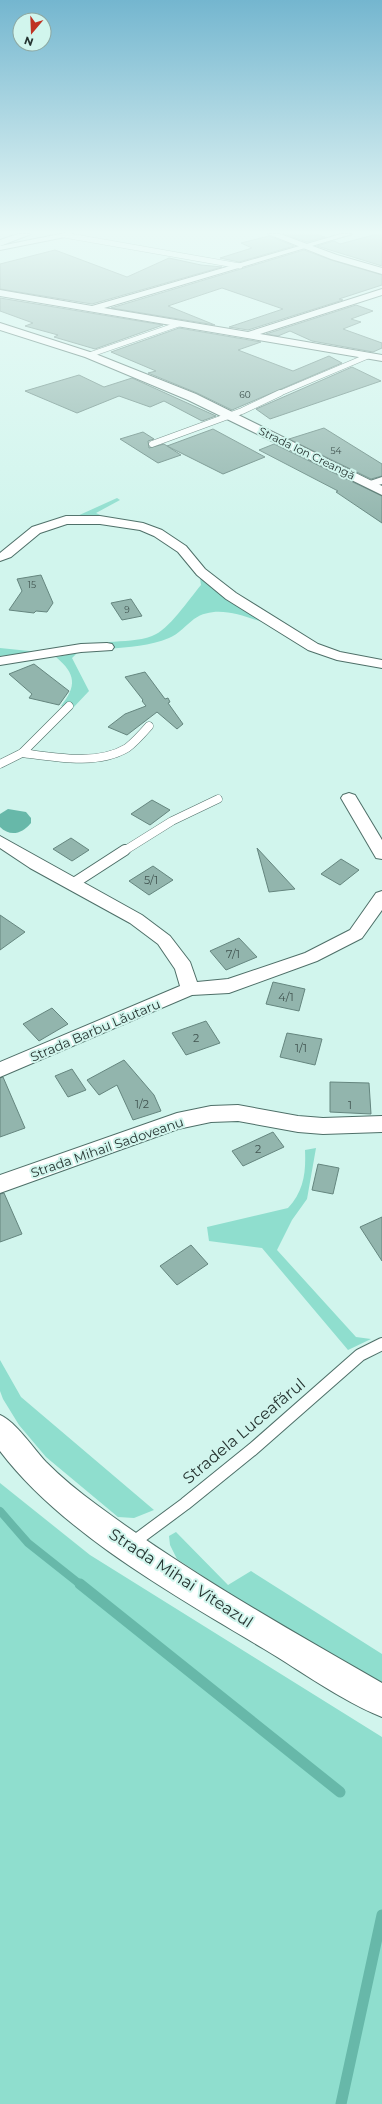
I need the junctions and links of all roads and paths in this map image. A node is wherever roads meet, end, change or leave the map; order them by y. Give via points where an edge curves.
1 (19, 332) edge
2 (155, 332) edge
3 (231, 332) edge
4 (258, 332) edge
5 (249, 335) junction
6 (89, 355) junction
7 (368, 356) junction
8 (382, 358) edge
9 (231, 416) junction
10 (152, 444) dead end
11 (376, 482) edge
12 (382, 491) edge
13 (0, 557) edge
14 (107, 647) dead end
15 (0, 661) edge
16 (382, 664) edge
17 (69, 706) dead end
18 (149, 726) dead end
19 (22, 753) junction
20 (0, 764) edge
21 (349, 798) dead end
22 (218, 799) dead end
23 (0, 841) edge
24 (382, 854) edge
25 (74, 883) junction
26 (382, 898) edge
27 (190, 989) junction
28 (0, 1070) edge
29 (382, 1124) edge
30 (0, 1184) edge
31 (382, 1344) edge
32 (0, 1429) edge
33 (128, 1546) junction
34 (382, 1701) edge

1 - 6 street, Strada Ion Creangă
2 - 6 lane
3 - 5 street
4 - 5 street
5 - 7 street
6 - 9 street, Strada Ion Creangă via 148,378
7 - 8 street
7 - 9 lane via 302,382
9 - 10 lane
9 - 11 street, Strada Ion Creangă
11 - 12 street, Strada Ion Creangă
13 - 16 street via 36,530 66,520 100,520 143,527 158,533 182,549 201,572 231,596 314,647 337,656
14 - 15 street via 81,648
17 - 19 lane
18 - 19 lane via 127,748 107,754 72,757
19 - 20 lane
21 - 24 street
22 - 25 lane via 172,821
23 - 25 street via 36,864
25 - 27 street via 136,919 164,940 184,967
26 - 27 street, Strada Barbu Lăutaru via 356,934 340,943 274,971 229,986
27 - 28 street, Strada Barbu Lăutaru
29 - 30 street, Strada Mihail Sadoveanu via 323,1126 238,1113 211,1114 177,1121
31 - 33 lane, Stradela Luceafărul via 360,1355 253,1449
32 - 33 street, Strada Mihai Viteazul via 15,1451 36,1473
33 - 34 street, Strada Mihai Viteazul via 223,1607

